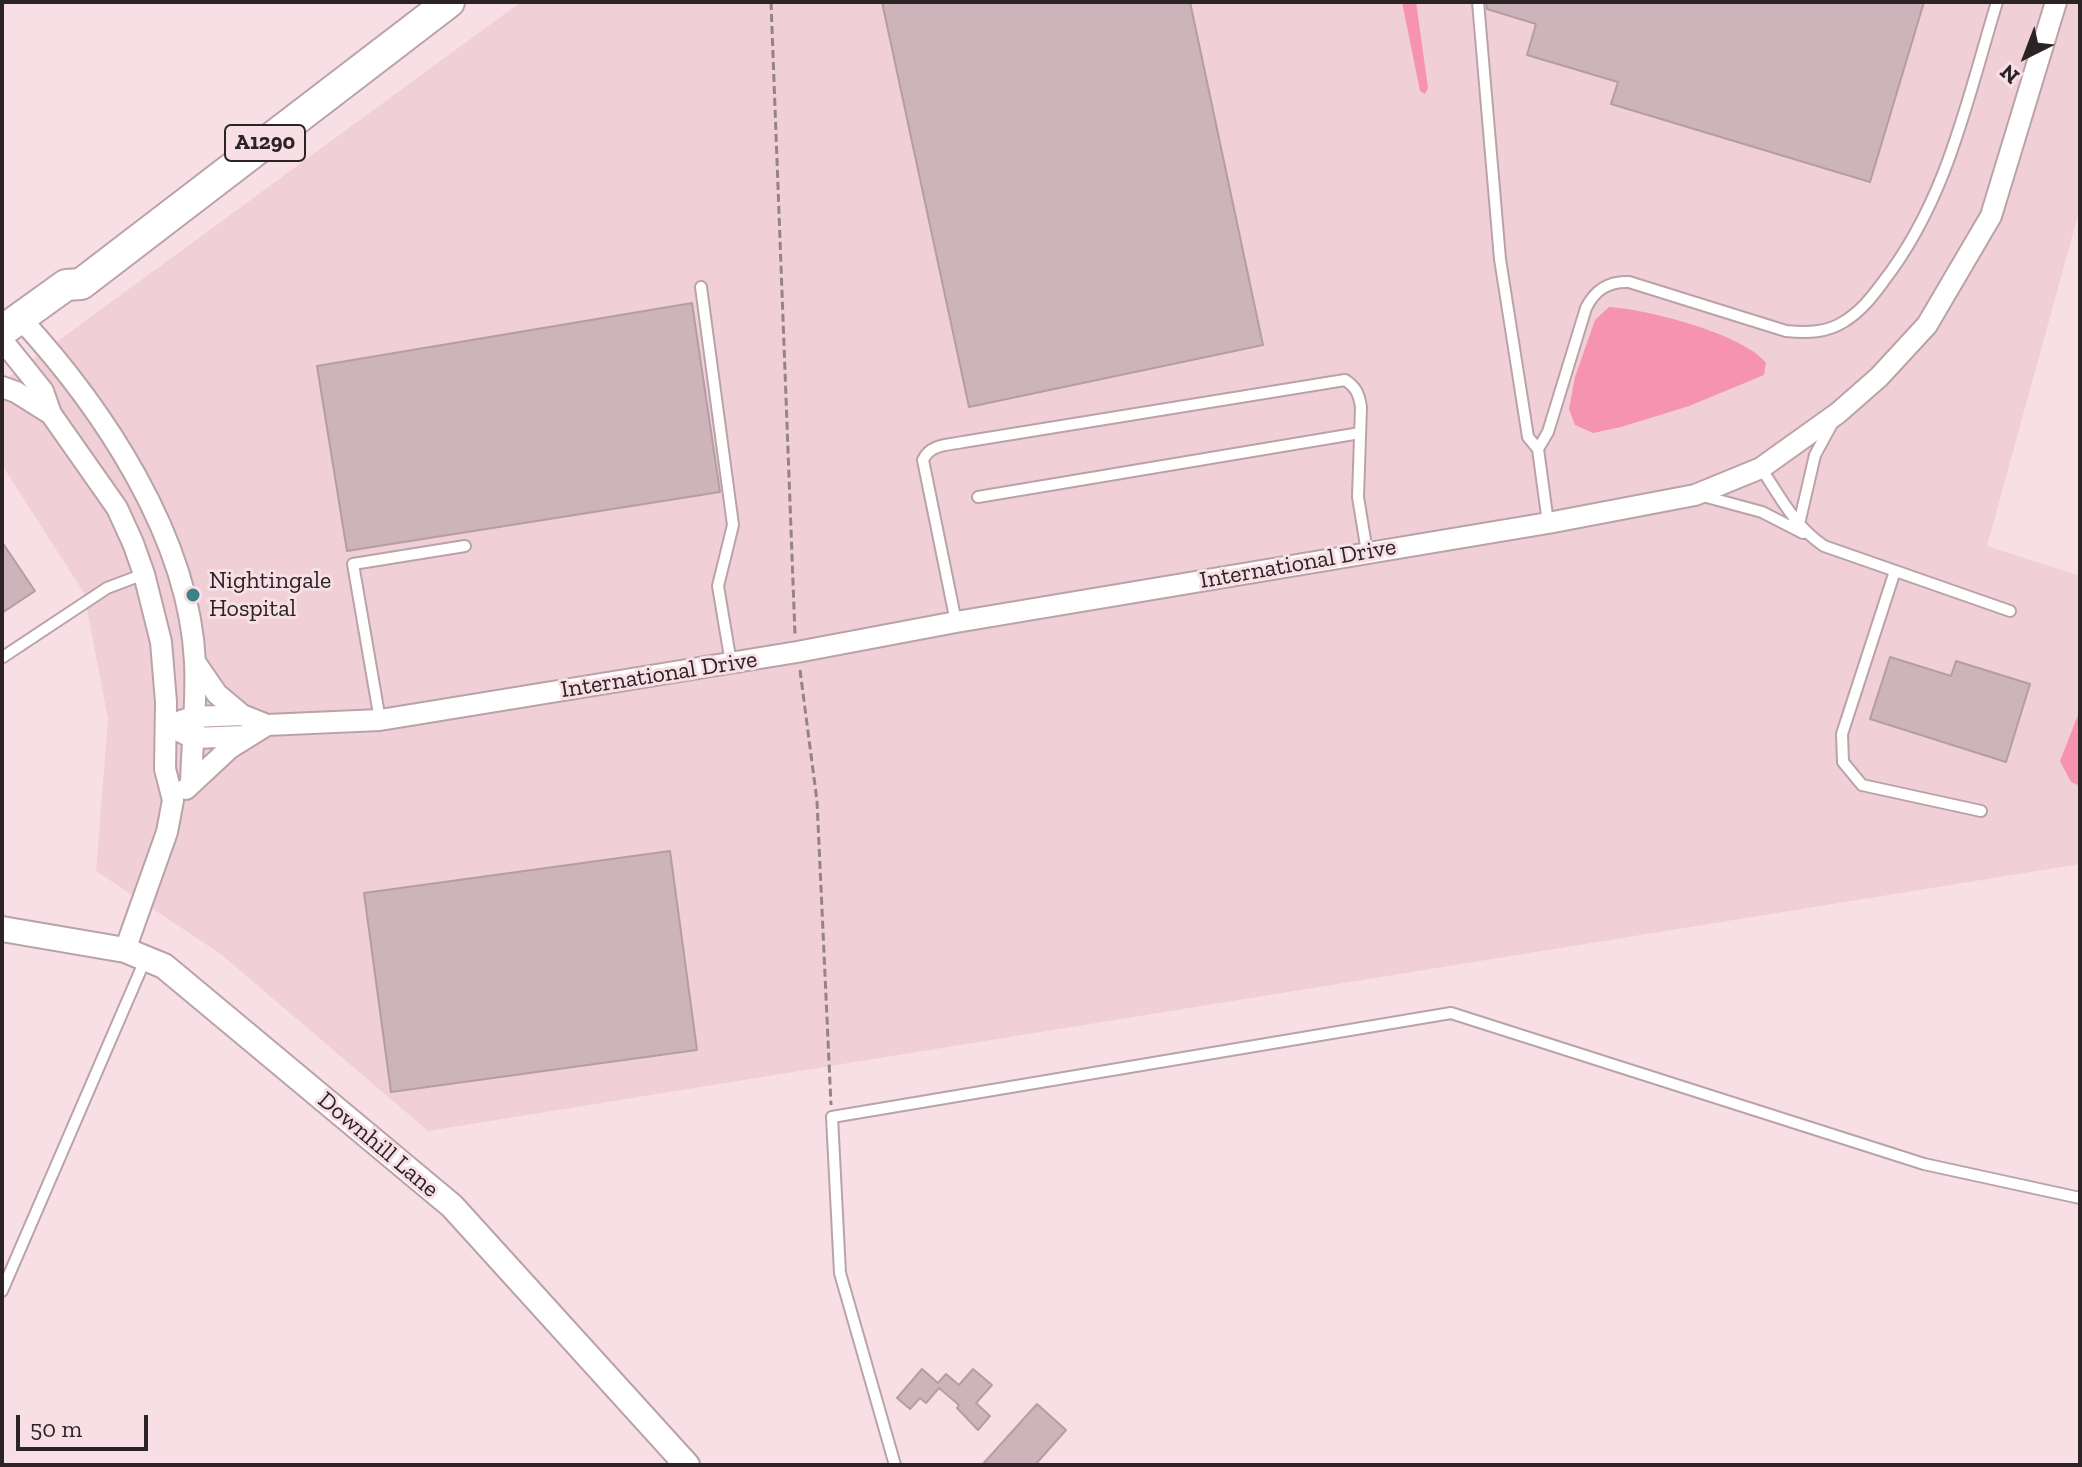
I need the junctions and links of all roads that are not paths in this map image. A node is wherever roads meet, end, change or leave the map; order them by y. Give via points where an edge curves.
1 (449, 2) edge
2 (1478, 2) edge
3 (1997, 2) edge
4 (2056, 2) edge
5 (701, 287) dead end
6 (11, 337) edge
7 (2, 387) edge
8 (1838, 413) junction
9 (51, 414) junction
10 (1360, 433) junction
11 (1538, 449) junction
12 (1761, 468) junction
13 (1695, 495) junction
14 (978, 497) dead end
15 (1548, 523) junction
16 (1799, 524) junction
17 (1809, 536) junction
18 (465, 546) dead end
19 (1367, 552) junction
20 (1895, 571) junction
21 (144, 574) junction
22 (2010, 611) dead end
23 (956, 622) junction
24 (3, 657) edge
25 (195, 662) junction
26 (731, 663) junction
27 (242, 715) junction
28 (380, 720) junction
29 (267, 725) junction
30 (166, 726) junction
31 (193, 727) junction
32 (246, 736) junction
33 (191, 784) junction
34 (173, 800) junction
35 (1981, 811) dead end
36 (2, 929) edge
37 (135, 954) junction
38 (2080, 1198) edge
39 (2, 1291) edge
40 (687, 1465) edge
41 (895, 1465) edge

1 - 6 main road, A1290 via 81,284 76,300
2 - 11 lane via 1504,286 1528,437
3 - 11 lane via 1938,191 1909,245 1864,306 1844,323 1808,333 1786,331 1616,281 1603,287 1586,308
4 - 8 street, International Drive via 1991,216 1927,325
5 - 26 lane via 733,525 718,586
6 - 9 street
6 - 25 street, International Drive via 115,440 165,537 184,599
7 - 9 street
8 - 12 street, International Drive
8 - 16 lane via 1815,455
9 - 21 street via 117,508
10 - 14 lane
10 - 19 lane via 1358,497
10 - 23 lane via 1359,394 1345,380 933,448 923,460
11 - 15 lane
12 - 13 street, International Drive
12 - 16 lane
13 - 15 street, International Drive
13 - 17 lane via 1762,512
15 - 19 street, International Drive
16 - 17 lane
17 - 20 lane
18 - 28 lane via 353,564
19 - 23 street, International Drive
20 - 22 lane
20 - 35 lane via 1842,734 1843,762 1862,785
21 - 24 lane via 107,588
21 - 30 street via 161,642
23 - 26 street, International Drive
25 - 27 street, International Drive via 217,694
25 - 31 street, International Drive
26 - 28 street, International Drive
27 - 29 street, International Drive
27 - 31 street, International Drive
28 - 29 street, International Drive
29 - 32 street, International Drive
30 - 31 street, International Drive
30 - 34 street via 165,769
31 - 32 street, International Drive
31 - 33 street, International Drive
32 - 33 street, International Drive
33 - 34 street, International Drive
34 - 37 street
36 - 37 street, Downhill Lane
37 - 39 lane
37 - 40 street, Downhill Lane via 164,966 452,1206
38 - 41 lane via 1924,1164 1451,1013 832,1117 840,1273

